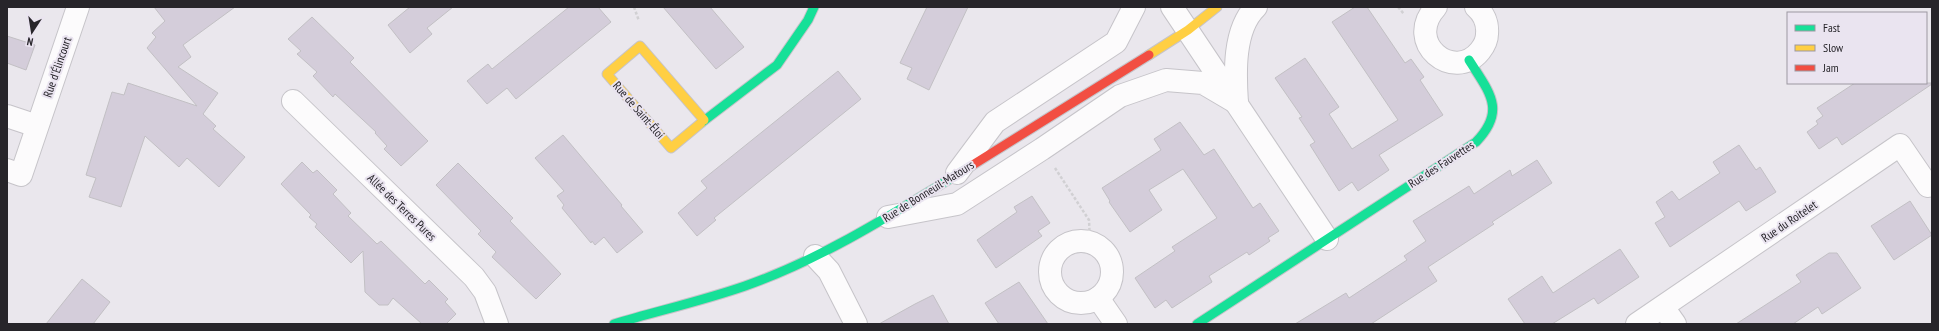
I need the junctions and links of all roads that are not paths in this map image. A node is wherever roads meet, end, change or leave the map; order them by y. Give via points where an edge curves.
1 (78, 7) edge
2 (814, 7) edge
3 (1134, 7) edge
4 (1172, 7) edge
5 (1217, 7) edge
6 (1256, 7) edge
7 (1436, 7) edge
8 (1476, 7) edge
9 (1188, 30) junction
10 (1469, 60) junction
11 (293, 101) dead end
12 (1237, 103) junction
13 (7, 116) edge
14 (704, 120) junction
15 (37, 126) junction
16 (14, 172) edge
17 (957, 173) junction
18 (1928, 186) dead end
19 (886, 218) junction
20 (1327, 239) junction
21 (815, 256) junction
22 (1098, 298) junction
23 (1669, 315) edge
24 (497, 324) edge
25 (614, 324) edge
26 (856, 324) edge
27 (1116, 324) edge
28 (1197, 324) edge
29 (1637, 324) edge

1 - 15 street, Rue d'Élincourt
2 - 14 street, Rue de Saint-Éloi via 777,65
3 - 17 street via 1116,42 995,122
4 - 9 street
5 - 9 street, Rue de Bonneuil-Matours
6 - 12 street via 1243,27 1235,64
7 - 10 street via 1426,22 1424,31 1430,48 1435,54 1451,62
8 - 10 street via 1486,19 1487,38 1477,55
9 - 12 street
9 - 17 street, Rue de Bonneuil-Matours
10 - 20 street, Rue des Fauvettes via 1492,98 1493,122 1487,132 1476,142
11 - 24 street, Allée des Terres Pures via 474,277 485,292
12 - 19 street via 1203,82 1166,80 1120,96 957,204
12 - 20 street
13 - 15 street
14 - 14 street, Rue de Saint-Éloi via 640,46 607,74 671,148
15 - 16 street, Rue d'Élincourt
17 - 19 street, Rue de Bonneuil-Matours
18 - 23 street, Rue du Roitelet via 1900,145
19 - 21 street, Rue de Bonneuil-Matours
20 - 28 street, Rue des Fauvettes
21 - 25 street, Rue de Bonneuil-Matours via 745,286
21 - 26 street via 829,272
22 - 22 street via 1078,303 1059,294 1053,286 1050,276 1053,261 1061,248 1070,243 1090,242 1106,254 1111,263 1112,273 1105,292
22 - 27 street
23 - 29 street, Rue du Roitelet

